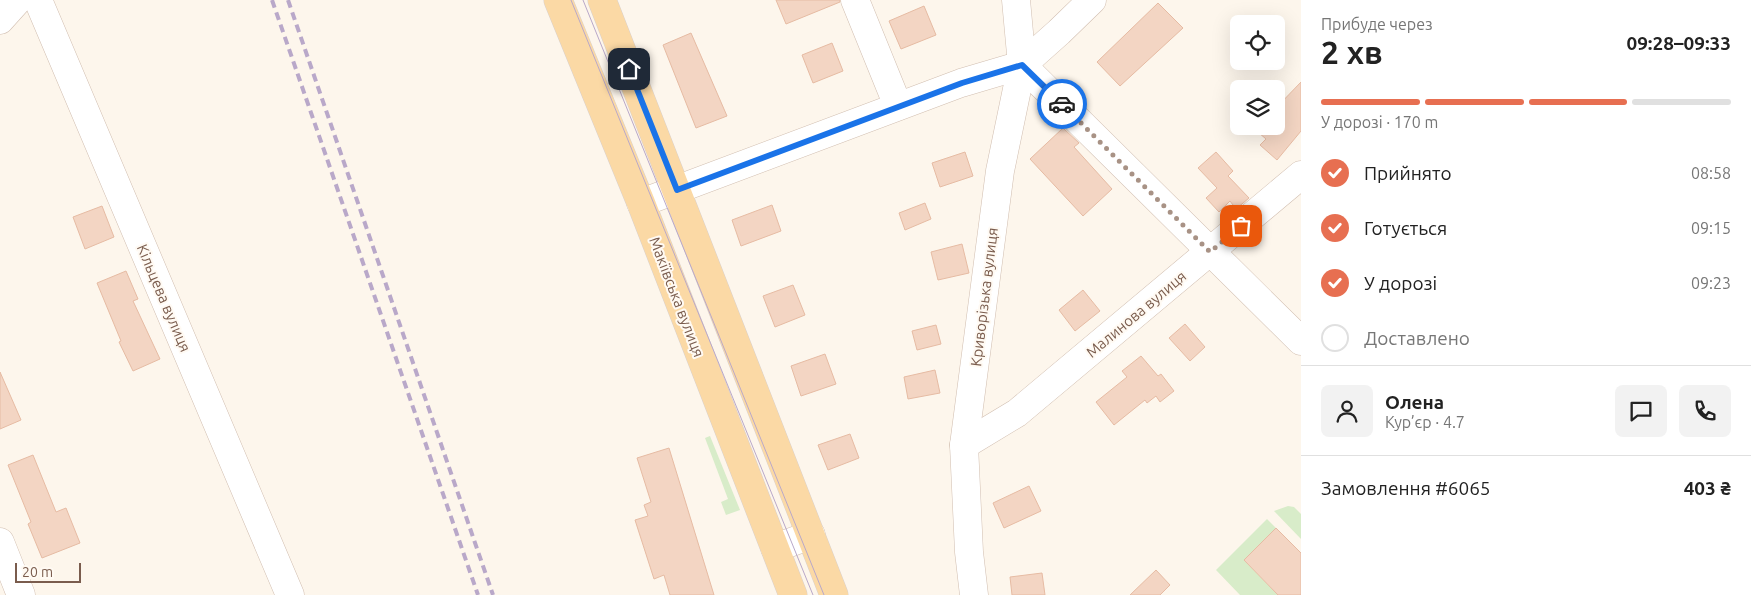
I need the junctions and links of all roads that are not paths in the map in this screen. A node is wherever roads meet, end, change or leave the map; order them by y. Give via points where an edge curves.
1 (18, 0) edge
2 (38, 0) edge
3 (558, 0) edge
4 (602, 0) edge
5 (855, 0) edge
6 (1016, 0) edge
7 (1092, 0) edge
8 (0, 20) edge
9 (1022, 65) junction
10 (898, 106) junction
11 (1301, 175) edge
12 (677, 190) junction
13 (641, 203) junction
14 (1210, 252) junction
15 (1301, 341) edge
16 (964, 444) junction
17 (811, 535) junction
18 (0, 542) edge
19 (775, 548) junction
20 (21, 595) edge
21 (290, 595) edge
22 (793, 595) edge
23 (834, 595) edge
24 (974, 595) edge

1 - 8 street
2 - 21 street, Кільцева вулиця
3 - 13 main road, Макіївська вулиця
4 - 12 main road
5 - 10 street
6 - 9 street, Криворізька вулиця
7 - 9 street
9 - 10 street
9 - 14 street
9 - 16 street, Криворізька вулиця via 1000,170
10 - 12 street
11 - 14 street, Малинова вулиця
12 - 13 street
12 - 17 main road
13 - 19 main road, Макіївська вулиця
14 - 15 street
14 - 16 street, Малинова вулиця via 1017,413
16 - 24 street, Криворізька вулиця via 968,552
17 - 19 street
17 - 23 main road
18 - 20 street
19 - 22 main road, Макіївська вулиця

